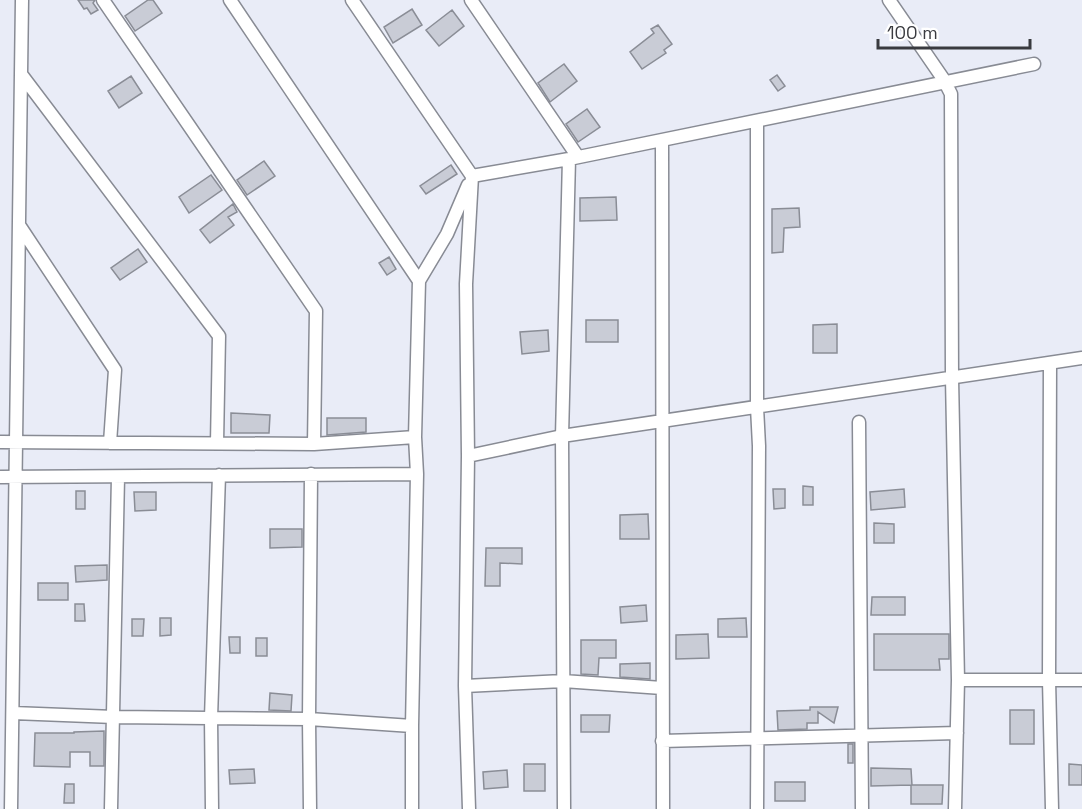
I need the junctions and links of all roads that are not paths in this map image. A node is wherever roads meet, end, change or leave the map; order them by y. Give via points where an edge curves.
1 (22, 0) edge
2 (103, 0) edge
3 (230, 0) edge
4 (352, 0) edge
5 (471, 0) edge
6 (889, 0) edge
7 (1034, 64) dead end
8 (21, 74) junction
9 (946, 83) junction
10 (757, 121) junction
11 (662, 140) junction
12 (573, 158) junction
13 (472, 176) junction
14 (19, 225) junction
15 (419, 281) junction
16 (1082, 358) edge
17 (1050, 363) junction
18 (952, 378) junction
19 (757, 407) junction
20 (662, 422) junction
21 (859, 422) dead end
22 (562, 436) junction
23 (415, 437) junction
24 (0, 442) edge
25 (16, 442) junction
26 (110, 443) junction
27 (217, 443) junction
28 (314, 444) junction
29 (468, 456) junction
30 (311, 474) junction
31 (417, 474) junction
32 (219, 475) junction
33 (0, 477) edge
34 (16, 477) junction
35 (118, 477) junction
36 (958, 680) junction
37 (1049, 680) junction
38 (1082, 680) edge
39 (563, 681) junction
40 (465, 686) junction
41 (662, 688) junction
42 (13, 713) junction
43 (114, 717) junction
44 (211, 718) junction
45 (309, 719) junction
46 (412, 726) junction
47 (957, 734) junction
48 (862, 736) junction
49 (757, 737) junction
50 (663, 741) junction
51 (6, 757) edge
52 (11, 809) edge
53 (111, 809) edge
54 (212, 809) edge
55 (310, 809) edge
56 (412, 809) edge
57 (469, 809) edge
58 (564, 809) edge
59 (663, 809) edge
60 (757, 809) edge
61 (862, 809) edge
62 (955, 809) edge
63 (1052, 809) edge

1 - 8 street
2 - 28 street via 316,311
3 - 15 street
4 - 13 street
5 - 12 street
6 - 9 street
7 - 9 street
8 - 14 street
8 - 27 street via 219,336
9 - 10 street
9 - 18 street via 951,94
10 - 11 street
10 - 19 street
11 - 12 street
11 - 20 street
12 - 13 street
12 - 22 street
13 - 15 street via 447,234
13 - 29 street via 466,284
14 - 25 street
14 - 26 street via 115,370
15 - 23 street
16 - 17 street
17 - 18 street
17 - 37 street
18 - 19 street
18 - 36 street
19 - 20 street
19 - 49 street
20 - 22 street
20 - 41 street
21 - 48 street
22 - 29 street
22 - 39 street
23 - 28 street
23 - 31 street
24 - 25 street
25 - 26 street
25 - 34 street
26 - 27 street
27 - 28 street
29 - 40 street
30 - 31 street
30 - 32 street
30 - 45 street
31 - 46 street
32 - 35 street
32 - 44 street
33 - 34 street
34 - 35 street
34 - 42 street
35 - 43 street
36 - 37 street
36 - 47 street
37 - 38 street
37 - 63 street
39 - 40 street
39 - 41 street
39 - 58 street
40 - 57 street
41 - 50 street
42 - 43 street
42 - 51 street
43 - 44 street
43 - 53 street
44 - 45 street
44 - 54 street
45 - 46 street
45 - 55 street
46 - 56 street
47 - 48 street
47 - 62 street
48 - 49 street
48 - 61 street
49 - 50 street
49 - 60 street
50 - 59 street
51 - 52 street

